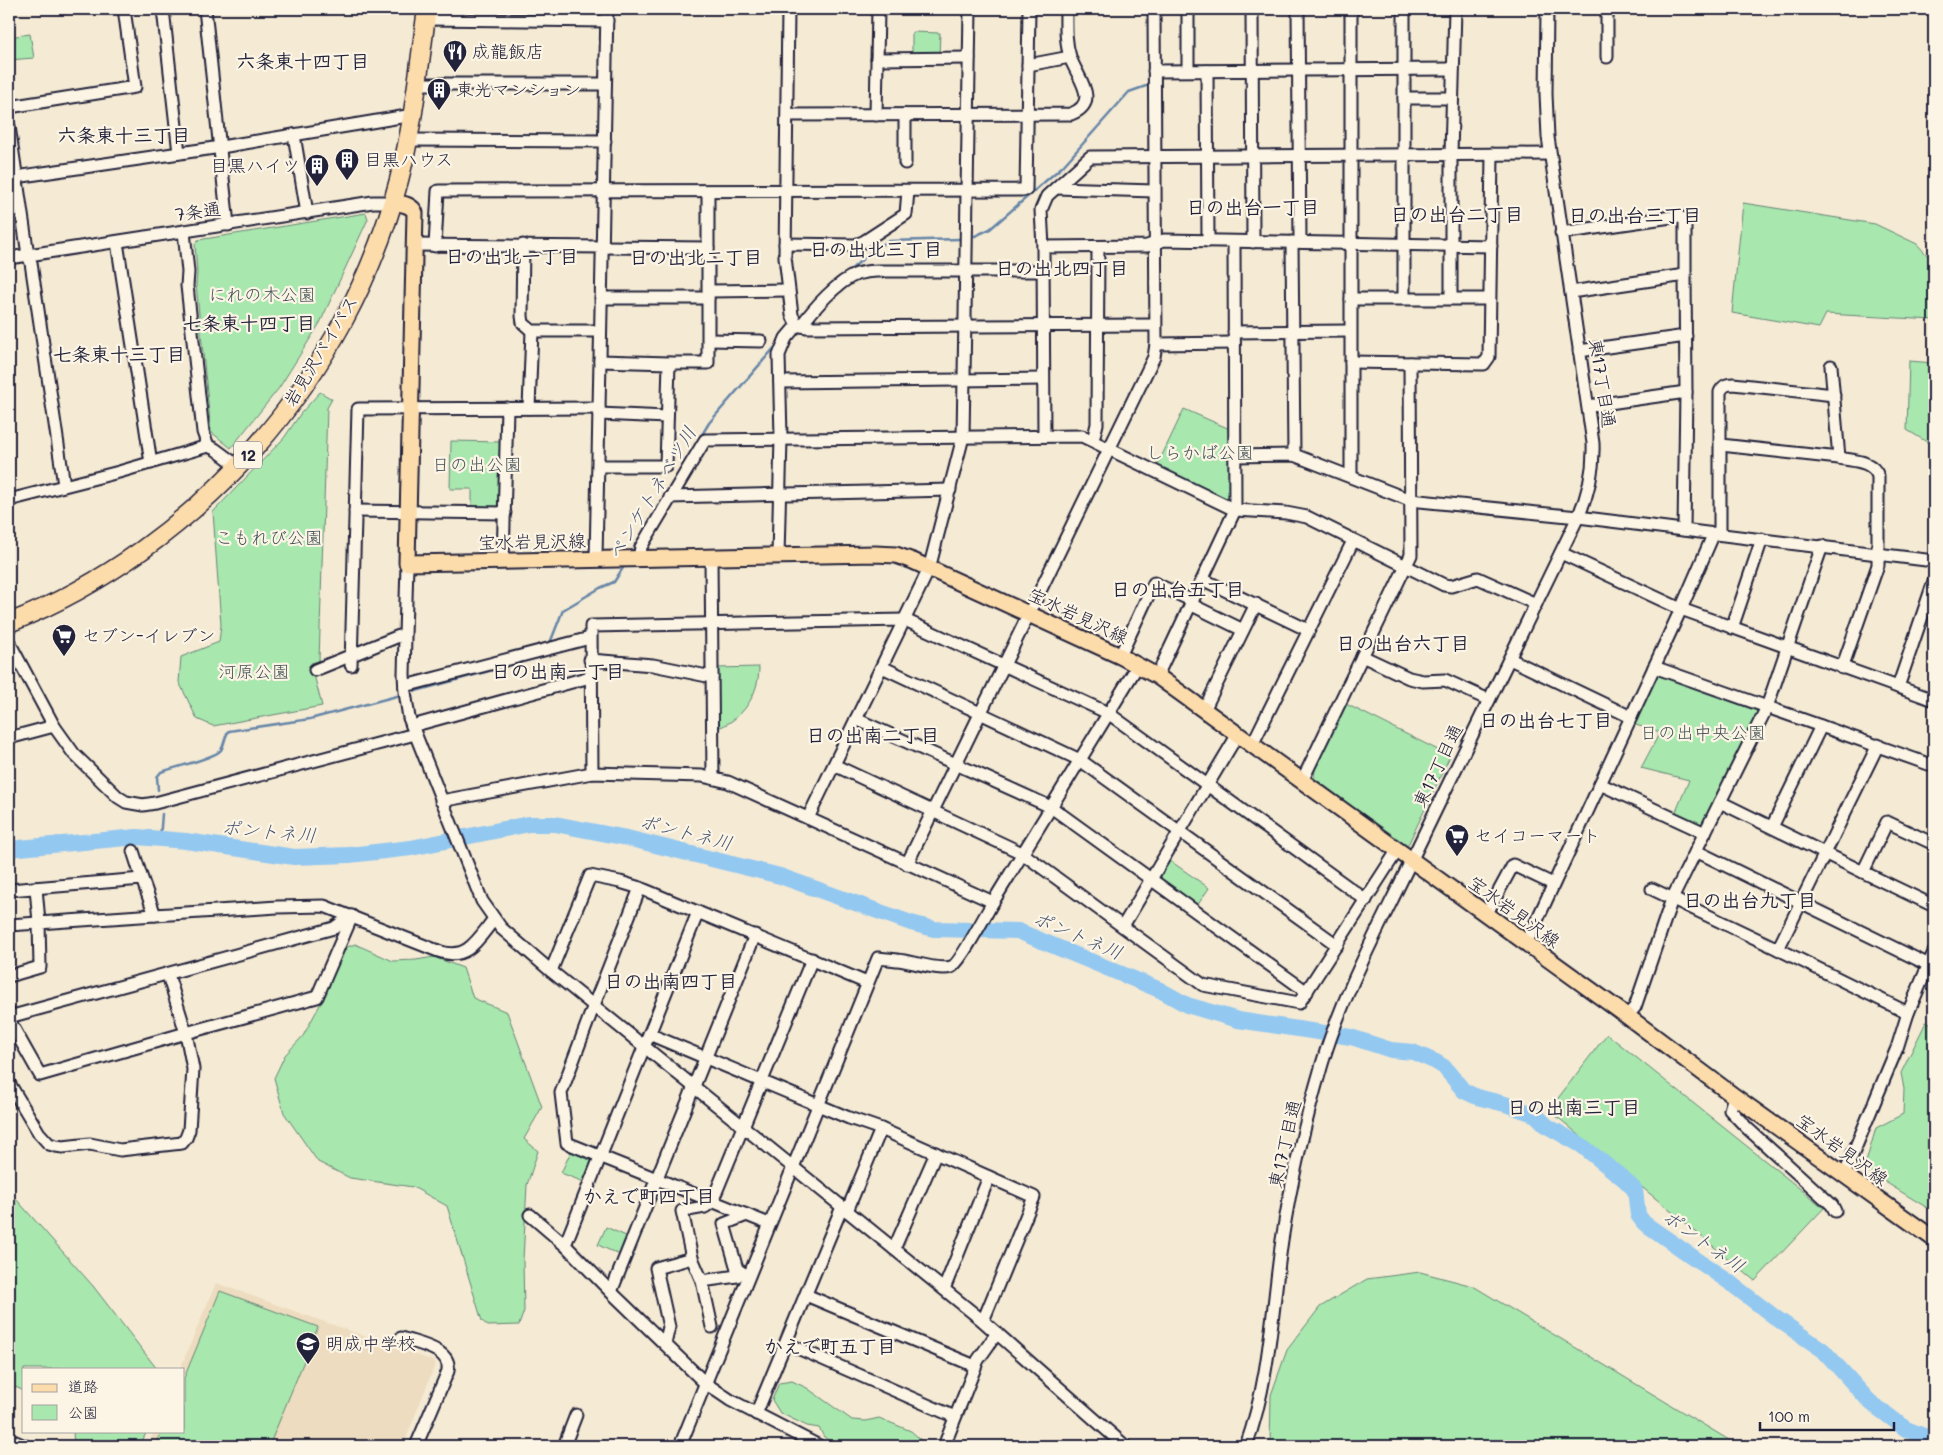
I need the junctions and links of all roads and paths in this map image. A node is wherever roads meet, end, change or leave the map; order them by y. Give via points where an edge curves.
1 (124, 9) edge
2 (163, 9) edge
3 (206, 9) edge
4 (607, 9) edge
5 (788, 9) edge
6 (878, 9) edge
7 (970, 9) edge
8 (1029, 9) edge
9 (1066, 9) edge
10 (1154, 9) edge
11 (1188, 9) edge
12 (1252, 9) edge
13 (1298, 9) edge
14 (1351, 9) edge
15 (1404, 9) edge
16 (1455, 9) edge
17 (1547, 9) edge
18 (1607, 9) edge
19 (426, 14) edge
20 (522, 14) edge
21 (607, 21) junction
22 (1070, 57) junction
23 (1607, 57) dead end
24 (970, 58) junction
25 (877, 59) junction
26 (1028, 65) junction
27 (1299, 69) junction
28 (1352, 69) junction
29 (1404, 69) junction
30 (1453, 69) junction
31 (1188, 70) junction
32 (1252, 70) junction
33 (1154, 71) junction
34 (1207, 71) junction
35 (418, 84) junction
36 (605, 84) junction
37 (1404, 98) junction
38 (1452, 98) junction
39 (9, 107) edge
40 (905, 114) junction
41 (969, 114) junction
42 (1028, 114) junction
43 (414, 115) junction
44 (788, 115) junction
45 (876, 115) junction
46 (9, 126) edge
47 (294, 135) junction
48 (409, 140) junction
49 (605, 142) junction
50 (221, 147) junction
51 (179, 153) junction
52 (1451, 154) junction
53 (1492, 154) junction
54 (1550, 154) junction
55 (1207, 155) junction
56 (1252, 155) junction
57 (1404, 155) junction
58 (1154, 156) junction
59 (1299, 156) junction
60 (1352, 156) junction
61 (905, 162) dead end
62 (13, 178) edge
63 (1056, 188) junction
64 (908, 190) junction
65 (967, 190) junction
66 (604, 191) junction
67 (786, 191) junction
68 (1154, 191) junction
69 (708, 192) junction
70 (392, 202) junction
71 (307, 213) junction
72 (228, 225) junction
73 (184, 231) junction
74 (1561, 233) junction
75 (1208, 241) junction
76 (117, 242) junction
77 (1234, 242) junction
78 (1252, 242) junction
79 (1296, 242) junction
80 (1351, 242) junction
81 (1154, 243) junction
82 (785, 244) junction
83 (1404, 244) junction
84 (414, 245) junction
85 (523, 245) junction
86 (1451, 245) junction
87 (435, 246) junction
88 (602, 246) junction
89 (1491, 246) junction
90 (1043, 247) junction
91 (708, 248) junction
92 (1098, 248) junction
93 (28, 255) junction
94 (9, 258) edge
95 (1043, 271) junction
96 (966, 272) junction
97 (1685, 275) junction
98 (788, 290) junction
99 (1570, 292) junction
100 (708, 295) junction
101 (601, 298) junction
102 (1351, 298) junction
103 (1404, 298) junction
104 (1451, 298) junction
105 (1490, 299) junction
106 (1098, 324) junction
107 (799, 325) junction
108 (1155, 325) junction
109 (965, 326) junction
110 (1043, 326) junction
111 (532, 331) junction
112 (600, 331) junction
113 (1293, 331) junction
114 (1350, 331) junction
115 (1686, 336) junction
116 (1234, 338) junction
117 (709, 340) junction
118 (761, 341) dead end
119 (1156, 344) junction
120 (1579, 351) junction
121 (600, 362) junction
122 (1350, 362) junction
123 (668, 363) junction
124 (1410, 363) junction
125 (1831, 366) dead end
126 (1043, 379) junction
127 (964, 380) junction
128 (780, 382) junction
129 (1686, 392) junction
130 (1834, 396) junction
131 (1588, 406) junction
132 (410, 408) junction
133 (507, 408) junction
134 (529, 408) junction
135 (599, 411) junction
136 (667, 417) junction
137 (1044, 436) junction
138 (963, 437) junction
139 (781, 438) junction
140 (1093, 440) junction
141 (1721, 445) junction
142 (208, 446) junction
143 (1110, 449) junction
144 (1294, 455) junction
145 (1235, 456) junction
146 (1838, 458) junction
147 (150, 462) junction
148 (238, 466) junction
149 (599, 466) junction
150 (1351, 476) junction
151 (64, 485) junction
152 (950, 490) junction
153 (780, 494) junction
154 (9, 496) edge
155 (670, 497) junction
156 (1410, 500) junction
157 (1235, 510) junction
158 (355, 511) junction
159 (408, 513) junction
160 (504, 513) junction
161 (1578, 517) junction
162 (1684, 530) junction
163 (1717, 534) junction
164 (1762, 539) junction
165 (1353, 541) junction
166 (1822, 546) junction
167 (1561, 553) junction
168 (1880, 553) junction
169 (778, 556) junction
170 (711, 558) junction
171 (631, 559) junction
172 (596, 560) junction
173 (1934, 560) edge
174 (504, 561) junction
175 (407, 563) junction
176 (1406, 566) junction
177 (929, 569) junction
178 (1204, 580) junction
179 (1934, 581) edge
180 (1193, 603) junction
181 (1256, 604) junction
182 (1536, 604) junction
183 (1681, 609) junction
184 (1028, 614) junction
185 (905, 620) junction
186 (9, 623) edge
187 (711, 625) junction
188 (1732, 628) junction
189 (1243, 630) junction
190 (1308, 630) junction
191 (404, 634) junction
192 (590, 638) junction
193 (9, 642) edge
194 (1786, 648) junction
195 (1120, 656) junction
196 (1362, 656) junction
197 (1510, 659) junction
198 (351, 660) junction
199 (590, 660) junction
200 (1005, 664) junction
201 (1138, 665) junction
202 (882, 667) junction
203 (1654, 667) junction
204 (1842, 668) junction
205 (315, 670) dead end
206 (1157, 676) junction
207 (590, 677) junction
208 (712, 677) junction
209 (405, 686) junction
210 (1898, 687) junction
211 (1489, 700) junction
212 (1934, 700) edge
213 (1767, 707) junction
214 (1204, 710) junction
215 (1108, 713) junction
216 (980, 714) junction
217 (1631, 718) junction
218 (856, 719) junction
219 (54, 726) junction
220 (1821, 726) junction
221 (413, 730) junction
222 (1238, 734) junction
223 (9, 738) edge
224 (1252, 745) junction
225 (1878, 745) junction
226 (1080, 760) junction
227 (956, 764) junction
228 (834, 765) junction
229 (1934, 766) edge
230 (592, 773) junction
231 (713, 778) junction
232 (1302, 781) junction
233 (1208, 784) junction
234 (1600, 784) junction
235 (441, 801) junction
236 (1720, 802) junction
237 (1051, 807) junction
238 (933, 811) junction
239 (808, 818) junction
240 (1772, 827) junction
241 (1178, 831) junction
242 (1705, 833) junction
243 (1934, 844) edge
244 (1397, 850) junction
245 (133, 851) dead end
246 (1696, 851) junction
247 (1022, 853) junction
248 (1825, 853) junction
249 (1411, 861) junction
250 (907, 864) junction
251 (1863, 872) junction
252 (1151, 878) junction
253 (142, 879) junction
254 (1553, 884) junction
255 (36, 888) junction
256 (640, 888) junction
257 (1652, 889) dead end
258 (9, 890) edge
259 (1672, 899) junction
260 (1366, 900) junction
261 (993, 902) junction
262 (1801, 902) junction
263 (1934, 906) edge
264 (698, 912) junction
265 (155, 915) junction
266 (1486, 915) junction
267 (352, 916) junction
268 (494, 919) junction
269 (39, 922) junction
270 (9, 925) edge
271 (1123, 926) junction
272 (754, 935) junction
273 (1526, 944) junction
274 (1337, 945) junction
275 (1778, 949) junction
276 (1934, 952) edge
277 (812, 959) junction
278 (1929, 965) junction
279 (551, 971) junction
280 (168, 975) junction
281 (9, 976) edge
282 (867, 983) junction
283 (1307, 992) junction
284 (594, 1006) junction
285 (1908, 1013) junction
286 (1627, 1016) junction
287 (9, 1019) edge
288 (186, 1034) junction
289 (649, 1034) junction
290 (644, 1046) junction
291 (706, 1056) junction
292 (762, 1081) junction
293 (9, 1083) edge
294 (693, 1087) junction
295 (1734, 1096) junction
296 (818, 1104) junction
297 (743, 1127) junction
298 (881, 1129) junction
299 (936, 1153) junction
300 (600, 1157) junction
301 (792, 1167) junction
302 (1844, 1175) junction
303 (990, 1177) junction
304 (655, 1179) junction
305 (712, 1202) junction
306 (844, 1209) junction
307 (1835, 1211) dead end
308 (530, 1215) dead end
309 (747, 1215) junction
310 (769, 1224) junction
311 (1934, 1239) edge
312 (565, 1245) junction
313 (894, 1249) junction
314 (692, 1258) junction
315 (737, 1269) junction
316 (748, 1276) junction
317 (702, 1281) junction
318 (944, 1289) junction
319 (610, 1292) junction
320 (806, 1295) junction
321 (983, 1321) junction
322 (712, 1326) dead end
323 (997, 1333) junction
324 (401, 1338) dead end
325 (786, 1343) junction
326 (665, 1344) junction
327 (975, 1366) junction
328 (705, 1383) junction
329 (756, 1414) junction
330 (576, 1415) dead end
331 (955, 1417) junction
332 (9, 1439) edge
333 (25, 1446) edge
334 (416, 1446) edge
335 (564, 1446) edge
336 (680, 1446) edge
337 (818, 1446) edge
338 (944, 1446) edge
339 (1125, 1446) edge
340 (1246, 1446) edge

1 - 39 street via 135,87
2 - 51 street
3 - 50 street
4 - 21 street
5 - 44 street
6 - 25 street
7 - 24 street
8 - 26 street
9 - 22 street
10 - 33 street
11 - 31 street
12 - 32 street
13 - 27 street
14 - 28 street
15 - 29 street
16 - 30 street
17 - 54 street, 東17丁目通 via 1546,94
18 - 23 street
19 - 20 street
19 - 35 highway, 岩見沢バイパス / 12
20 - 21 street
21 - 36 street
22 - 26 street
22 - 42 street via 1084,88 1084,105 1071,114
24 - 25 street
24 - 41 street
25 - 45 street
26 - 42 street
27 - 28 street
27 - 32 street
27 - 59 street
28 - 29 street
28 - 60 street
29 - 30 street
29 - 37 street
30 - 38 street
31 - 33 street
31 - 34 street
32 - 34 street
32 - 56 street
33 - 58 street
34 - 55 street
35 - 36 street
35 - 43 highway, 岩見沢バイパス / 12
36 - 49 street
37 - 38 street
37 - 57 street
38 - 52 street
40 - 41 street
40 - 45 street
40 - 61 street
41 - 42 street
41 - 65 street
42 - 65 street via 1026,190
43 - 47 street
43 - 48 highway, 岩見沢バイパス / 12
44 - 45 street
44 - 67 street
46 - 62 street
47 - 50 street
47 - 71 street
48 - 49 street
48 - 70 highway, 岩見沢バイパス / 12
49 - 66 street
50 - 51 street
50 - 72 street
51 - 62 street
52 - 53 street
52 - 57 street
52 - 86 street
53 - 54 street
53 - 89 street
54 - 74 street, 東17丁目通
55 - 56 street
55 - 58 street
55 - 75 street
56 - 59 street
56 - 78 street
57 - 60 street
57 - 83 street
58 - 63 street via 1090,157
58 - 68 street
59 - 60 street
59 - 79 street
60 - 80 street
62 - 93 street
63 - 68 street
63 - 90 street via 1042,206
64 - 65 street
64 - 67 street
64 - 82 street via 906,214 863,242
65 - 96 street
66 - 69 street
66 - 87 street via 438,191
66 - 88 street
67 - 69 street
67 - 82 street
68 - 81 street
69 - 91 street
70 - 71 street, 7条通
70 - 84 main road via 413,209
70 - 148 highway, 岩見沢バイパス / 12 via 364,278 330,344 288,408
71 - 72 street, 7条通
72 - 73 street, 7条通
73 - 76 street, 7条通
73 - 142 street via 202,422
74 - 97 street via 1678,216 1685,220
74 - 99 street, 東17丁目通
75 - 77 street
75 - 81 street via 1164,240
76 - 93 street, 7条通
76 - 147 street
77 - 78 street
77 - 116 street
78 - 79 street
79 - 80 street
79 - 113 street
80 - 83 street
80 - 102 street
81 - 92 street
81 - 108 street
82 - 98 street
83 - 86 street
83 - 103 street
84 - 87 street
84 - 132 main road
85 - 87 street
85 - 88 street
85 - 111 street via 522,316 523,323
86 - 89 street
86 - 104 street
88 - 91 street
88 - 101 street
89 - 105 street
90 - 92 street
90 - 95 street
91 - 100 street
92 - 106 street
93 - 94 street, 7条通
93 - 151 street
95 - 96 street
95 - 110 street
96 - 107 street via 859,273 826,297
96 - 109 street
97 - 99 street
97 - 115 street
98 - 100 street
98 - 107 street via 792,315
99 - 120 street, 東17丁目通
100 - 101 street
100 - 117 street
101 - 112 street
102 - 103 street
102 - 114 street
103 - 104 street
104 - 105 street
105 - 124 street via 1489,357 1484,364
106 - 108 street
106 - 110 street
106 - 140 street via 1097,424
107 - 109 street
107 - 128 street via 786,338 780,355
108 - 119 street
109 - 110 street
109 - 127 street
110 - 126 street
111 - 112 street
111 - 134 street
112 - 121 street
113 - 114 street
113 - 116 street
113 - 144 street
114 - 122 street
115 - 120 street
115 - 129 street
116 - 119 street
116 - 145 street
117 - 118 street
117 - 123 street via 708,363
119 - 143 street via 1152,361
120 - 131 street, 東17丁目通
121 - 123 street
121 - 135 street
122 - 124 street
122 - 150 street
123 - 136 street
124 - 156 street
125 - 130 street
126 - 127 street
126 - 137 street
127 - 128 street
127 - 138 street
128 - 139 street
129 - 131 street
129 - 162 street
130 - 141 street via 1727,384 1720,392
130 - 146 street
131 - 161 street, 東17丁目通 via 1594,460 1590,484
132 - 133 street
132 - 158 street via 358,409
132 - 159 main road
133 - 134 street
133 - 160 street
134 - 135 street
135 - 136 street
135 - 149 street
136 - 149 street via 666,466
137 - 138 street
137 - 140 street via 1082,436
138 - 139 street
138 - 152 street
139 - 153 street
139 - 155 street via 705,440
140 - 143 street
141 - 146 street
141 - 163 street
142 - 147 street
142 - 148 street
143 - 157 street
143 - 184 street
144 - 145 street
144 - 150 street
145 - 157 street
146 - 168 street via 1865,463 1876,470
147 - 151 street
148 - 186 highway, 岩見沢バイパス / 12 via 184,517 132,557 70,595
149 - 172 street
150 - 156 street
151 - 154 street
152 - 153 street
152 - 177 street
153 - 155 street
153 - 169 street
155 - 171 street
156 - 161 street
156 - 176 street via 1410,555
157 - 165 street via 1298,514
157 - 178 street
158 - 159 street
158 - 198 street
159 - 160 street
159 - 175 main road
160 - 174 street
161 - 162 street
161 - 167 street, 東17丁目通
162 - 163 street
163 - 164 street
163 - 183 street
164 - 166 street
164 - 188 street
165 - 176 street
165 - 190 street
166 - 168 street
166 - 194 street
167 - 182 street, 東17丁目通
167 - 183 street
168 - 173 street
168 - 204 street
169 - 170 main road, 宝水岩見沢線
169 - 177 main road, 宝水岩見沢線 via 890,555
170 - 171 main road, 宝水岩見沢線
170 - 187 street
171 - 172 main road, 宝水岩見沢線
172 - 174 main road, 宝水岩見沢線
174 - 175 main road, 宝水岩見沢線
175 - 191 street
176 - 182 street via 1444,585 1478,578 1485,580
176 - 196 street
177 - 184 main road, 宝水岩見沢線
177 - 185 street
178 - 180 street
178 - 181 street
179 - 210 street
180 - 189 street
180 - 195 street via 1154,583
180 - 206 street
181 - 189 street
181 - 190 street
182 - 197 street, 東17丁目通
183 - 188 street
183 - 203 street
184 - 195 main road, 宝水岩見沢線
184 - 200 street
185 - 187 street
185 - 200 street
185 - 202 street
187 - 192 street via 591,626
187 - 208 street
188 - 194 street
189 - 214 street
190 - 224 street
191 - 198 street
191 - 209 street
192 - 199 street
192 - 209 street
193 - 219 street
194 - 204 street
194 - 213 street
195 - 201 main road, 宝水岩見沢線
196 - 211 street via 1416,681 1445,680
196 - 232 street
197 - 211 street, 東17丁目通
197 - 217 street
198 - 205 street
199 - 207 street
199 - 208 street via 653,665
200 - 215 street
200 - 216 street
201 - 206 main road, 宝水岩見沢線
201 - 215 street
202 - 216 street
202 - 218 street
203 - 213 street
203 - 217 street
204 - 210 street
206 - 214 main road, 宝水岩見沢線
207 - 221 street
207 - 230 street
208 - 231 street
209 - 221 street
210 - 212 street
211 - 249 street, 東17丁目通
213 - 220 street
213 - 236 street
214 - 222 main road, 宝水岩見沢線
215 - 226 street
215 - 233 street
216 - 226 street
216 - 227 street
217 - 234 street
218 - 227 street
218 - 228 street
219 - 221 street via 74,754 118,797 143,805
219 - 223 street
220 - 225 street
220 - 240 street
221 - 235 street
222 - 224 main road, 宝水岩見沢線
222 - 233 street
224 - 232 main road, 宝水岩見沢線
225 - 229 street
225 - 248 street
226 - 237 street
226 - 241 street
227 - 237 street
227 - 238 street
228 - 238 street
228 - 239 street
230 - 231 street
230 - 235 street
231 - 239 street
232 - 244 main road, 宝水岩見沢線
233 - 241 street
233 - 260 street
234 - 242 street
234 - 254 street
235 - 268 street via 478,894
236 - 240 street
236 - 242 street
237 - 247 street
237 - 252 street
238 - 247 street
238 - 250 street
239 - 250 street
240 - 248 street
241 - 252 street
241 - 274 street
242 - 246 street
243 - 251 street via 1887,822
244 - 249 main road, 宝水岩見沢線
244 - 260 street
245 - 253 street
246 - 259 street
246 - 262 street
247 - 261 street
247 - 271 street
248 - 251 street
248 - 262 street
249 - 266 main road, 宝水岩見沢線
249 - 340 street, 東17丁目通 via 1338,1019 1322,1063 1282,1238 1265,1372
250 - 261 street
251 - 263 street
252 - 271 street
252 - 283 street
253 - 255 street
253 - 265 street
254 - 266 street via 1512,865
254 - 273 street
255 - 258 street
255 - 269 street
256 - 264 street
256 - 279 street via 590,876
256 - 284 street
257 - 259 street
259 - 275 street
259 - 286 street via 1635,1007
260 - 274 street
261 - 282 street via 952,967 878,958
262 - 275 street
262 - 278 street
264 - 272 street
264 - 289 street
265 - 267 street via 316,905
265 - 269 street
266 - 273 main road, 宝水岩見沢線
267 - 268 street via 452,955 468,949
267 - 280 street via 334,928
267 - 288 street via 317,996
268 - 279 street via 510,937
269 - 270 street
269 - 281 street via 40,967
271 - 283 street via 1203,985 1299,1003
272 - 277 street
272 - 291 street
273 - 286 main road, 宝水岩見沢線
274 - 283 street
275 - 285 street
276 - 278 street
277 - 282 street
277 - 292 street
278 - 285 street
279 - 284 street
280 - 287 street
280 - 288 street
282 - 296 street
284 - 290 street
284 - 300 street via 562,1093 568,1143
285 - 302 street via 1897,1048
286 - 295 main road, 宝水岩見沢線
287 - 288 street via 40,1075
288 - 293 street via 193,1069 189,1130 182,1143 120,1150 90,1144 63,1148 50,1144 39,1133
289 - 290 street
289 - 291 street
290 - 294 street
290 - 300 street
291 - 292 street
291 - 294 street
292 - 296 street
292 - 297 street
294 - 297 street
294 - 304 street
295 - 302 main road, 宝水岩見沢線
295 - 307 street via 1730,1110 1832,1204
296 - 298 street
296 - 301 street
297 - 301 street
297 - 305 street
298 - 299 street
298 - 306 street
299 - 303 street
299 - 313 street
300 - 304 street
300 - 312 street
301 - 306 street
301 - 310 street
302 - 311 main road, 宝水岩見沢線
303 - 318 street
303 - 321 street via 1034,1197
304 - 305 street
304 - 319 street
305 - 309 street
305 - 314 street via 705,1207 682,1211
306 - 313 street
306 - 320 street
308 - 312 street
309 - 310 street
309 - 315 street via 724,1224
310 - 316 street
312 - 319 street
313 - 318 street
314 - 317 street
314 - 326 street via 656,1268 669,1327
315 - 316 street
315 - 317 street via 737,1276
316 - 328 street
317 - 322 street
318 - 321 street
319 - 326 street
320 - 325 street
320 - 327 street
321 - 323 street
323 - 327 street
323 - 339 street
324 - 334 street via 438,1351 449,1364
325 - 329 street
325 - 331 street
326 - 328 street
327 - 331 street
328 - 329 street
328 - 336 street
329 - 337 street
330 - 335 street
331 - 338 street
332 - 333 street

